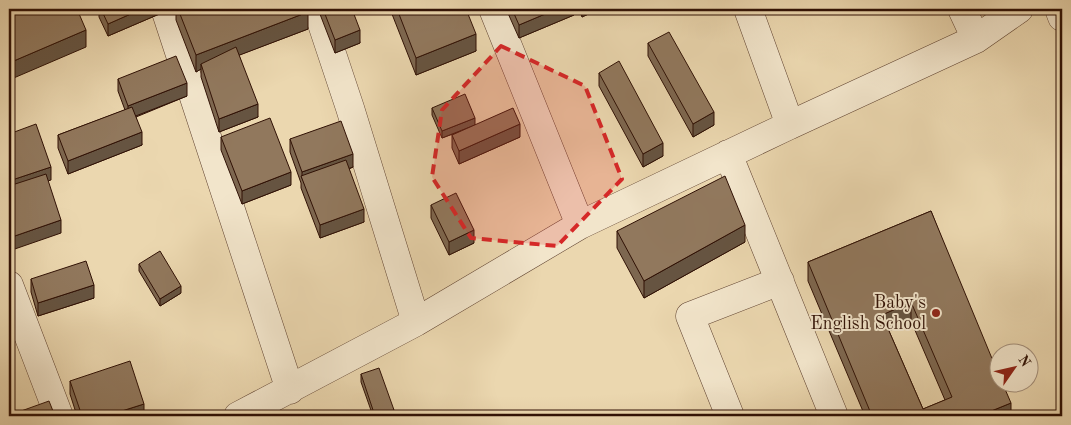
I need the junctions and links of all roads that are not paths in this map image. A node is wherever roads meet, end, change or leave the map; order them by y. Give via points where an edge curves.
1 (165, 9) edge
2 (317, 9) edge
3 (493, 9) edge
4 (748, 9) edge
5 (962, 9) edge
6 (1019, 9) edge
7 (1059, 9) edge
8 (1062, 17) edge
9 (976, 39) junction
10 (790, 125) junction
11 (728, 154) junction
12 (580, 225) junction
13 (780, 281) junction
14 (9, 285) edge
15 (416, 322) junction
16 (290, 390) junction
17 (60, 416) edge
18 (238, 416) edge
19 (730, 416) edge
20 (834, 416) edge

1 - 16 street
2 - 15 street
3 - 12 street
4 - 10 street
5 - 9 street
6 - 9 street
7 - 8 street
9 - 10 street
10 - 11 street
11 - 12 street
11 - 13 street
12 - 15 street
13 - 19 street via 690,316
13 - 20 street
14 - 17 street
15 - 16 street
16 - 18 street

